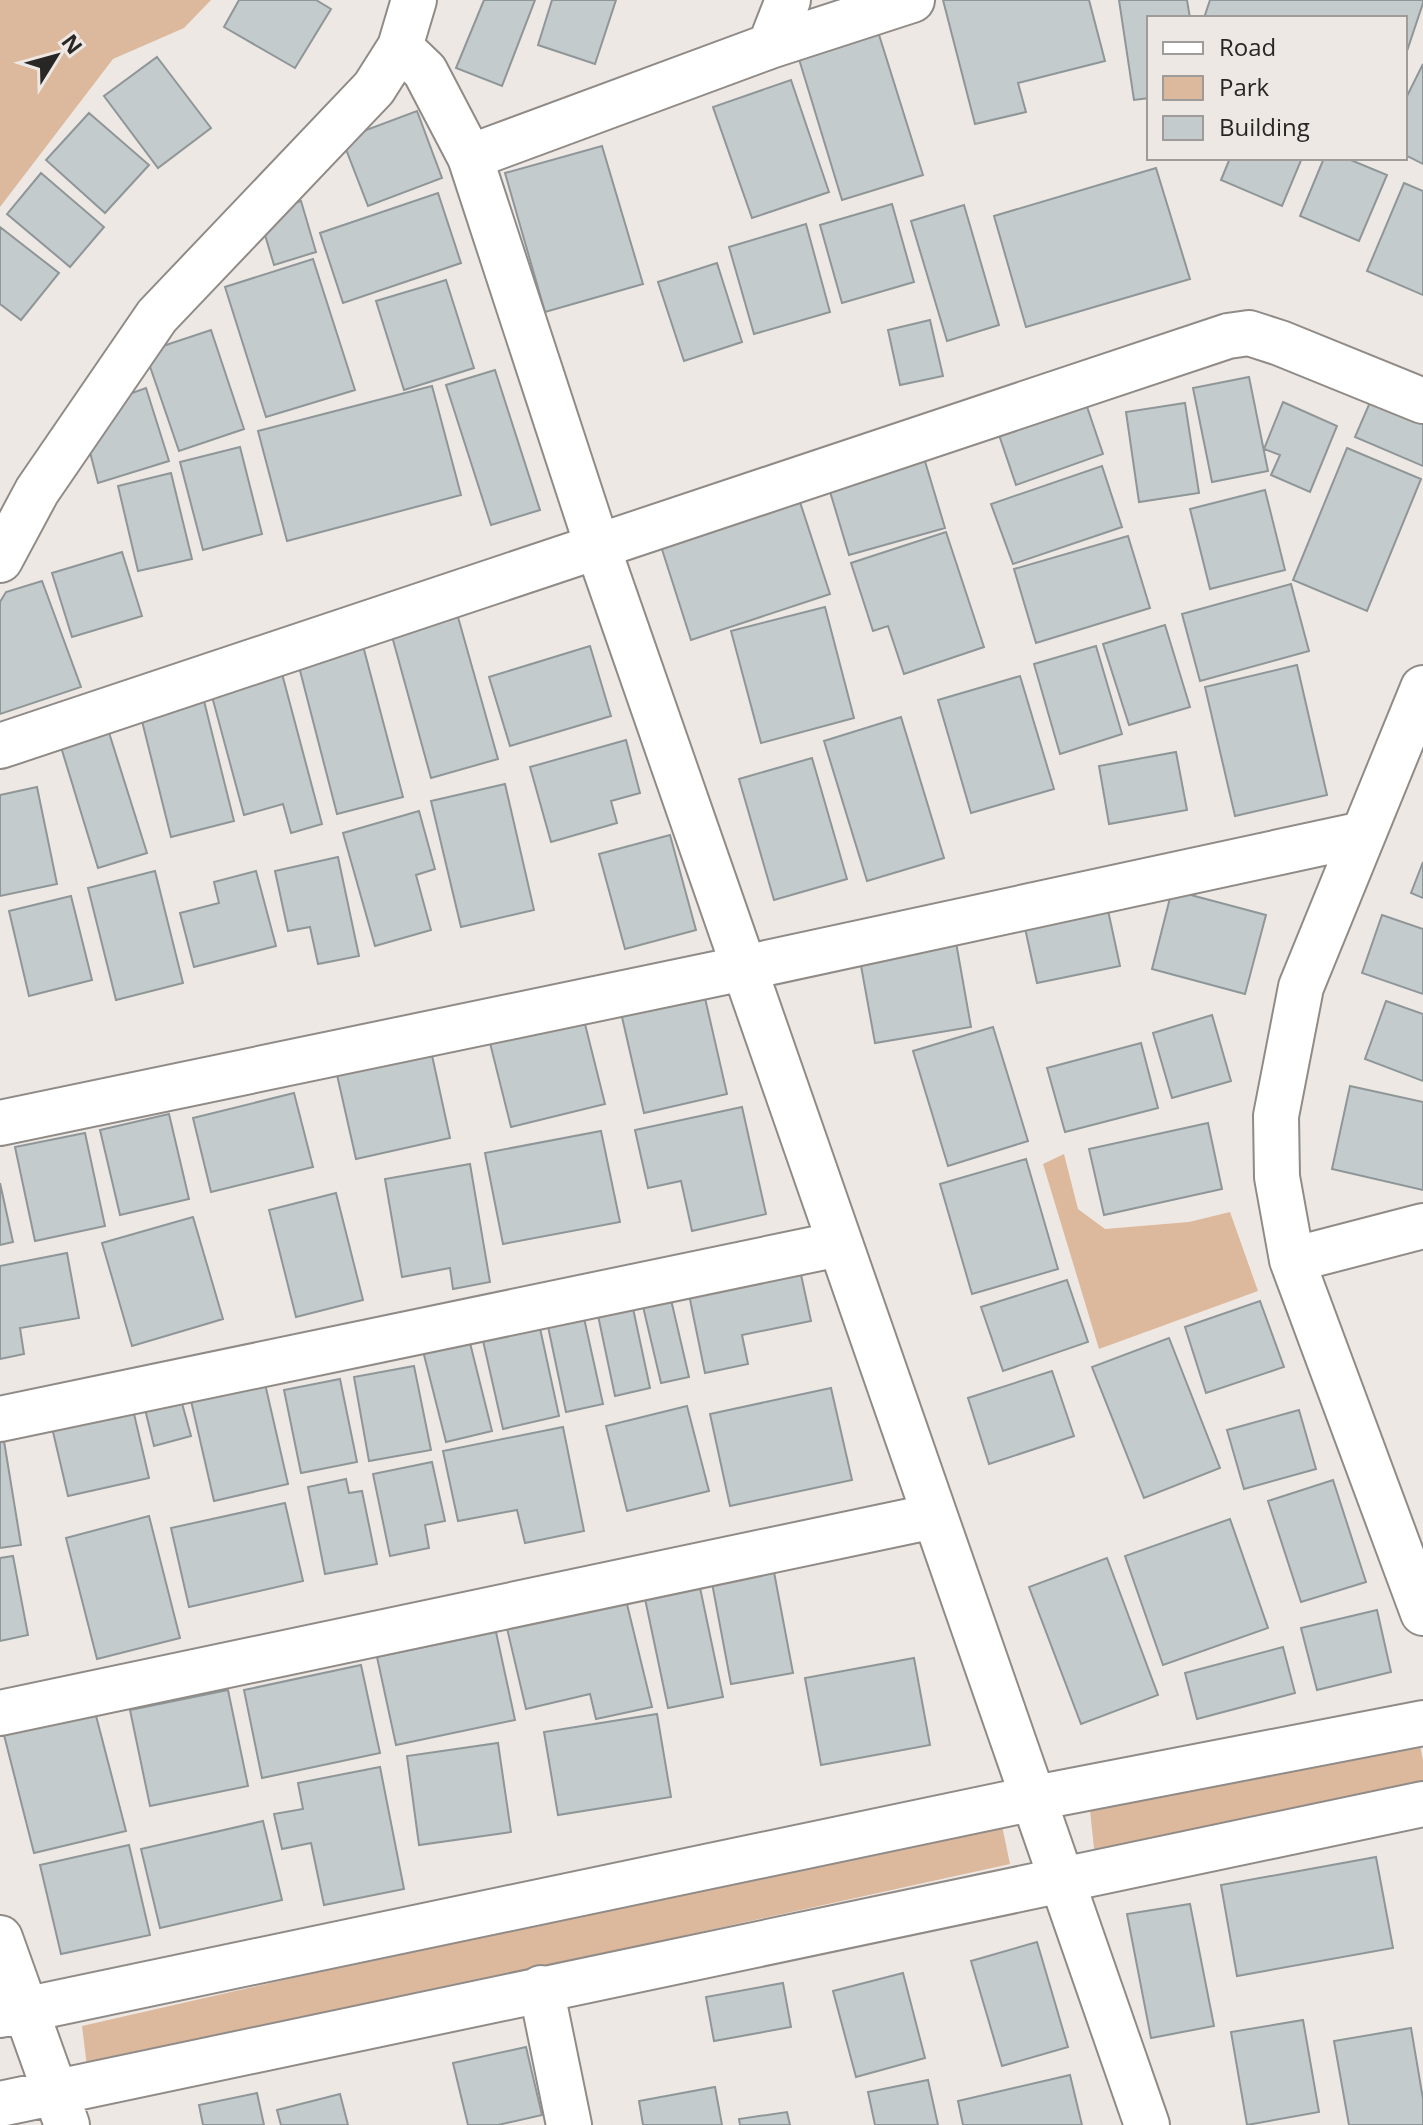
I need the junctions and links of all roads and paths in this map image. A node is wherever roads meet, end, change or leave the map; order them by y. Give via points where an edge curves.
1 (414, 0) edge
2 (788, 0) edge
3 (912, 0) edge
4 (770, 46) junction
5 (400, 47) junction
6 (470, 157) junction
7 (1423, 401) edge
8 (598, 548) junction
9 (0, 560) edge
10 (1423, 688) edge
11 (0, 746) edge
12 (1363, 834) junction
13 (744, 968) junction
14 (0, 1123) edge
15 (1423, 1226) edge
16 (839, 1244) junction
17 (1292, 1260) junction
18 (0, 1419) edge
19 (934, 1516) junction
20 (1423, 1613) edge
21 (0, 1713) edge
22 (1423, 1723) edge
23 (1035, 1798) junction
24 (1423, 1804) edge
25 (1062, 1879) junction
26 (0, 1938) edge
27 (541, 1988) junction
28 (12, 2012) edge
29 (0, 2104) edge
30 (61, 2108) edge
31 (569, 2125) edge
32 (1147, 2125) edge

1 - 5 street
2 - 4 street
3 - 4 street
4 - 6 street
5 - 6 street via 425,71
5 - 9 street via 374,88 157,316 37,491
6 - 8 street
7 - 8 street via 1280,343 1249,333 1228,336
8 - 11 street
8 - 13 street
10 - 12 street
12 - 13 street
12 - 17 street via 1301,987 1276,1116 1277,1177
13 - 14 street
13 - 16 street
15 - 17 street
16 - 18 street
16 - 19 street
17 - 20 street
19 - 21 street
19 - 23 street
22 - 23 street
23 - 25 street
23 - 28 street
24 - 25 street
25 - 27 street
25 - 32 street
26 - 28 street
27 - 30 street
27 - 31 street
28 - 30 street
29 - 30 street

